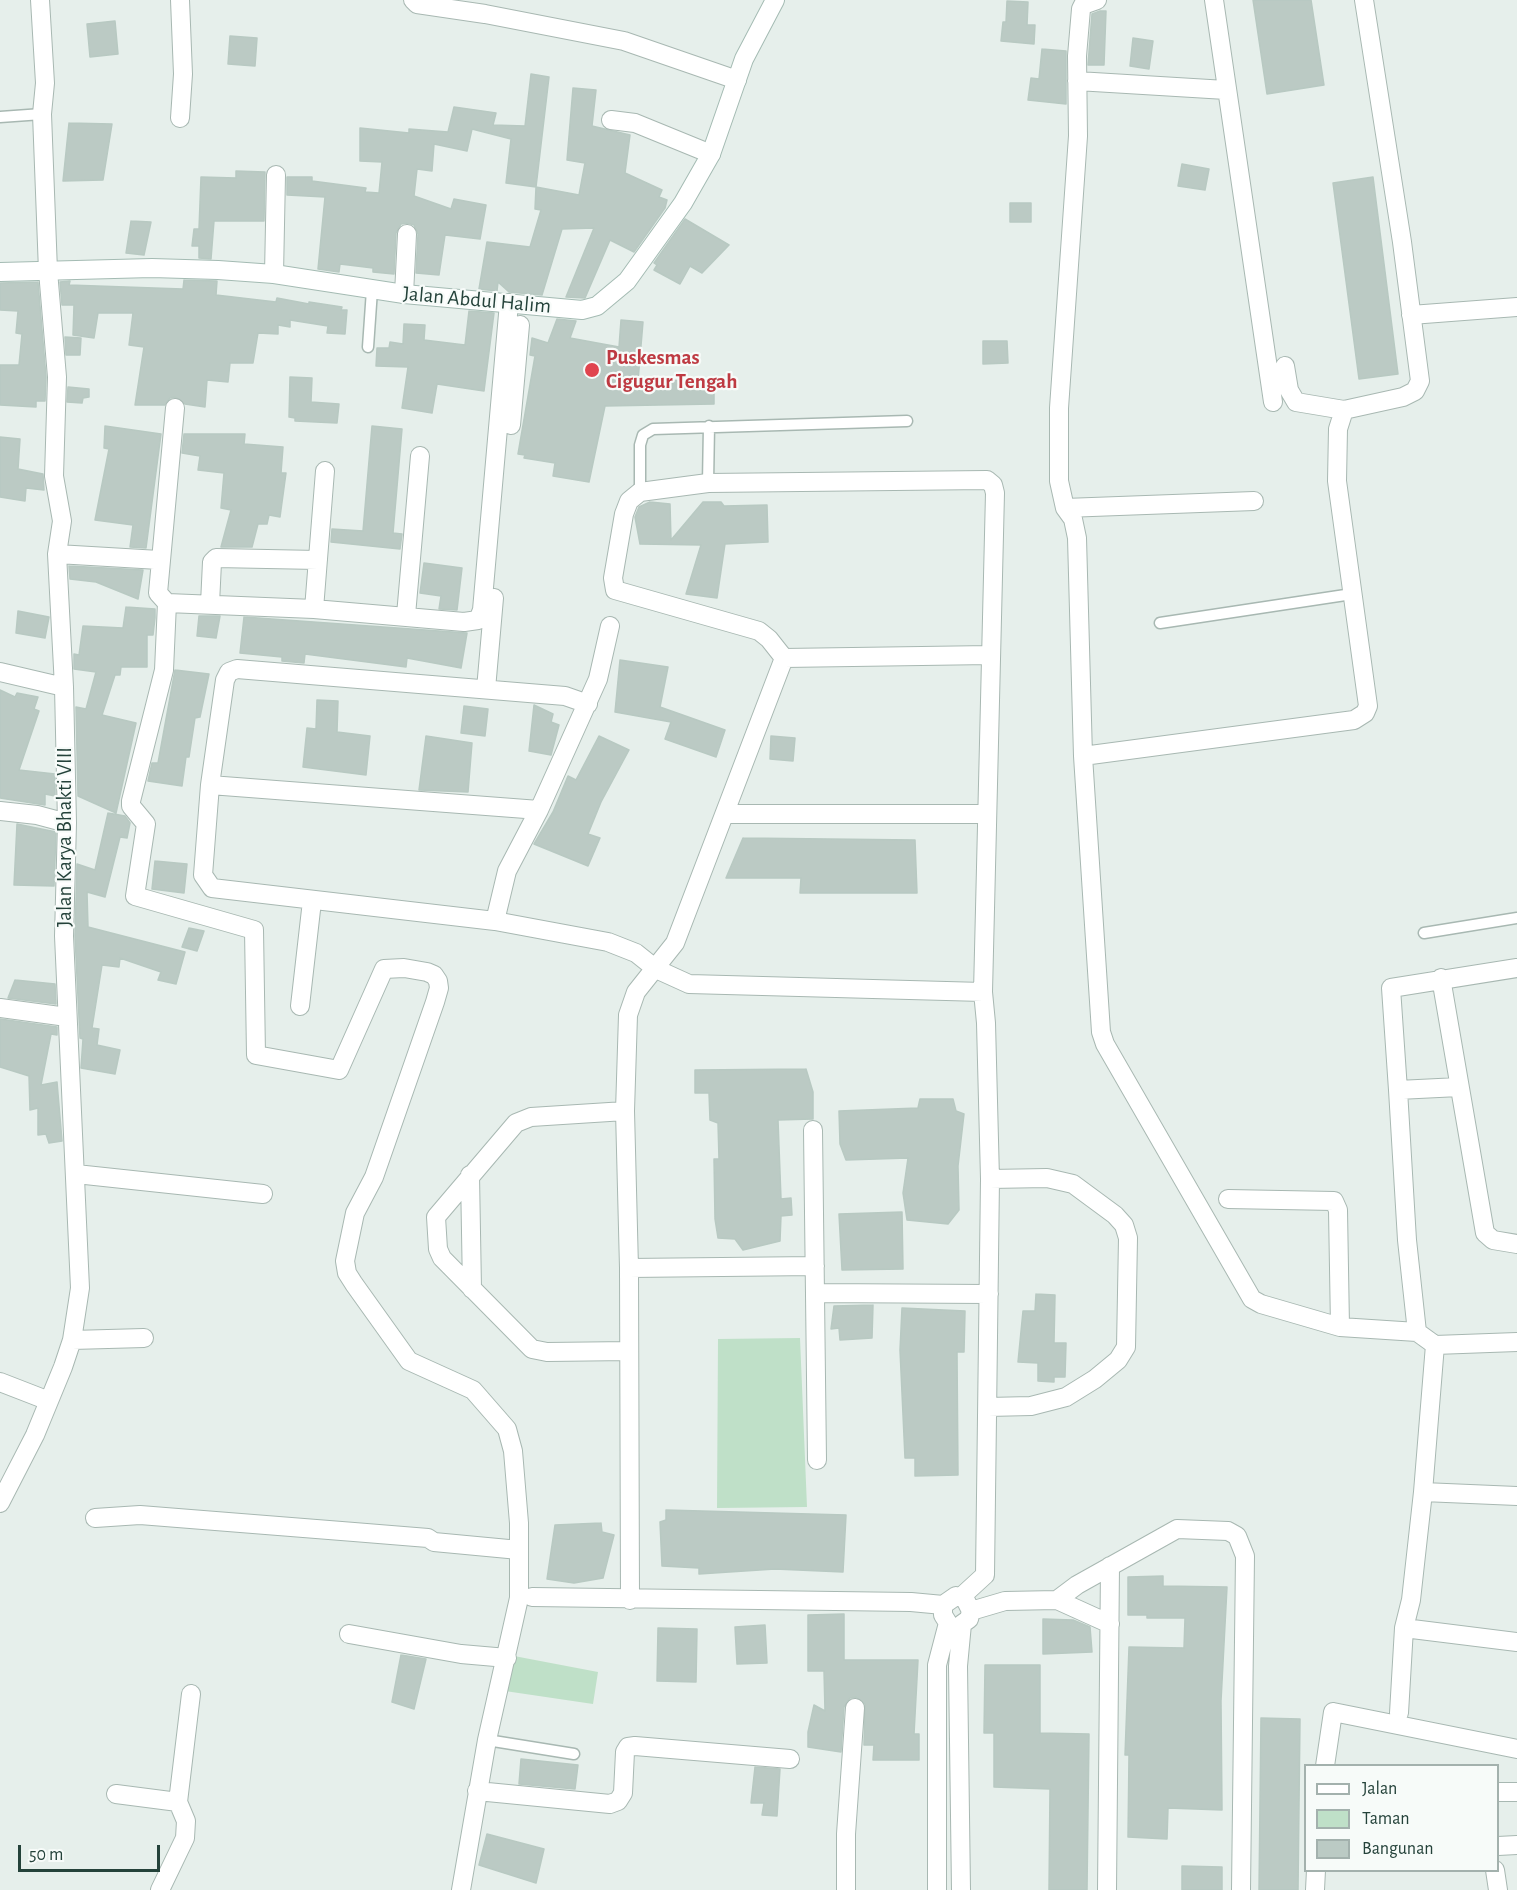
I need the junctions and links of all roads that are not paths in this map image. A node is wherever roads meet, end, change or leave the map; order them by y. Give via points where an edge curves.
1 (40, 0) edge
2 (180, 0) edge
3 (413, 0) edge
4 (774, 0) edge
5 (1097, 0) edge
6 (1214, 0) edge
7 (1364, 0) edge
8 (736, 80) junction
9 (1077, 81) junction
10 (1226, 90) junction
11 (42, 114) junction
12 (0, 117) edge
13 (180, 118) dead end
14 (611, 120) dead end
15 (711, 154) junction
16 (276, 175) dead end
17 (407, 234) dead end
18 (48, 271) junction
19 (0, 272) edge
20 (274, 274) junction
21 (372, 290) junction
22 (404, 294) junction
23 (509, 303) junction
24 (1517, 307) edge
25 (1412, 315) junction
26 (520, 325) dead end
27 (368, 347) dead end
28 (1284, 366) dead end
29 (1273, 402) dead end
30 (175, 408) dead end
31 (1344, 410) junction
32 (907, 421) dead end
33 (709, 426) junction
34 (420, 456) dead end
35 (325, 471) dead end
36 (708, 483) junction
37 (640, 492) junction
38 (1254, 501) dead end
39 (1065, 508) junction
40 (57, 554) junction
41 (159, 560) junction
42 (318, 560) junction
43 (1352, 594) junction
44 (167, 603) junction
45 (210, 604) junction
46 (314, 609) junction
47 (406, 615) junction
48 (1160, 623) dead end
49 (610, 626) dead end
50 (990, 656) junction
51 (784, 658) junction
52 (0, 672) edge
53 (64, 687) junction
54 (486, 689) junction
55 (588, 704) junction
56 (1083, 756) junction
57 (210, 785) junction
58 (539, 810) junction
59 (0, 811) edge
60 (987, 813) junction
61 (726, 814) junction
62 (67, 823) junction
63 (312, 901) junction
64 (1517, 918) edge
65 (495, 921) junction
66 (1425, 933) dead end
67 (1517, 968) edge
68 (656, 969) junction
69 (1441, 978) junction
70 (983, 992) junction
71 (300, 1006) dead end
72 (0, 1008) edge
73 (67, 1017) junction
74 (1459, 1087) junction
75 (1398, 1090) junction
76 (625, 1111) junction
77 (813, 1130) dead end
78 (76, 1174) junction
79 (470, 1175) junction
80 (990, 1179) junction
81 (263, 1194) dead end
82 (1228, 1199) dead end
83 (1517, 1245) edge
84 (815, 1266) junction
85 (629, 1268) junction
86 (472, 1289) junction
87 (815, 1293) junction
88 (989, 1294) junction
89 (1340, 1327) junction
90 (1417, 1332) junction
91 (144, 1338) dead end
92 (72, 1340) junction
93 (1517, 1342) edge
94 (1436, 1345) junction
95 (629, 1351) junction
96 (0, 1382) edge
97 (49, 1401) junction
98 (988, 1407) junction
99 (817, 1460) dead end
100 (1423, 1492) junction
101 (1517, 1496) edge
102 (0, 1503) edge
103 (96, 1518) dead end
104 (519, 1550) junction
105 (1110, 1566) junction
106 (986, 1575) junction
107 (532, 1597) dead end
108 (630, 1600) junction
109 (1058, 1600) junction
110 (1005, 1601) junction
111 (961, 1614) junction
112 (1110, 1624) junction
113 (1404, 1628) junction
114 (349, 1634) dead end
115 (1517, 1642) edge
116 (507, 1659) junction
117 (191, 1694) dead end
118 (855, 1708) dead end
119 (1398, 1713) dead end
120 (487, 1740) junction
121 (1517, 1749) edge
122 (574, 1754) dead end
123 (790, 1759) dead end
124 (1325, 1764) edge
125 (477, 1791) junction
126 (1499, 1792) edge
127 (1517, 1792) edge
128 (116, 1794) dead end
129 (178, 1802) junction
130 (1517, 1845) edge
131 (1499, 1846) edge
132 (937, 1847) junction
133 (960, 1847) junction
134 (1316, 1872) edge
135 (1495, 1872) edge
136 (160, 1890) edge
137 (461, 1890) edge
138 (846, 1890) edge
139 (937, 1890) edge
140 (960, 1890) edge
141 (1107, 1890) edge
142 (1241, 1890) edge
143 (1316, 1890) edge
144 (1498, 1890) edge

1 - 11 street, Jalan Karya Bhakti VIII via 45,83
2 - 13 street
3 - 8 street via 417,4 624,41
4 - 8 street, Jalan Abdul Halim
5 - 9 street via 1083,4 1081,9
6 - 10 street
7 - 25 street
8 - 15 street, Jalan Abdul Halim
9 - 10 street
9 - 39 street via 1078,136 1059,408 1059,481
10 - 29 street
11 - 12 lane
11 - 18 street, Jalan Karya Bhakti VIII
14 - 15 street via 635,123
15 - 23 street, Jalan Abdul Halim via 657,241 610,297 582,310
16 - 20 street
17 - 22 street
18 - 19 street, Jalan Abdul Halim
18 - 20 street, Jalan Abdul Halim via 163,268
18 - 40 street, Jalan Karya Bhakti VIII via 57,377 54,476 62,521
20 - 21 street, Jalan Abdul Halim
21 - 22 street, Jalan Abdul Halim
21 - 27 lane
22 - 23 street, Jalan Abdul Halim
23 - 47 street via 481,616 464,622
24 - 25 street
25 - 31 street via 1420,381 1415,391
26 - 54 street
28 - 31 street via 1296,402
30 - 41 street
31 - 43 street via 1338,429 1337,481
32 - 33 lane
33 - 36 lane
33 - 37 lane via 653,429 643,435
34 - 47 street
35 - 42 street
36 - 37 street
36 - 50 street via 987,480 996,493
37 - 51 street via 629,501 624,514 613,578 615,590 759,631
38 - 39 street
39 - 56 street via 1073,519 1077,538
40 - 41 street
40 - 53 street, Jalan Karya Bhakti VIII
41 - 44 street via 158,593
42 - 45 street via 216,558 212,562
42 - 46 street
43 - 48 lane
43 - 56 street via 1368,706 1361,718
44 - 45 street
44 - 104 street via 164,670 131,801 146,824 135,896 254,930 256,1055 339,1071 384,969 427,972 438,981 435,1002 377,1166 355,1213 345,1261 354,1284 409,1360 473,1390 507,1429 513,1451
45 - 46 street
46 - 47 street
49 - 55 street
50 - 51 street
50 - 60 street
51 - 61 street
52 - 53 street
53 - 62 street, Jalan Karya Bhakti VIII
54 - 55 street via 565,696
54 - 57 street via 237,669 229,672 225,680
55 - 58 street
56 - 89 street via 1101,1032 1105,1044 1252,1299
57 - 58 street
57 - 63 street via 202,875 206,883 212,888
58 - 65 street via 507,871
59 - 62 street
60 - 61 street
60 - 70 street
61 - 68 street via 675,944
62 - 73 street, Jalan Karya Bhakti VIII
63 - 65 street
63 - 71 street
64 - 66 lane
65 - 68 street via 608,942 636,953
67 - 69 street
68 - 70 street via 689,984
68 - 76 street via 636,992 628,1015
69 - 74 street
69 - 75 street via 1391,988
70 - 80 street
72 - 73 street
73 - 78 street, Jalan Karya Bhakti VIII
74 - 75 street
74 - 83 street via 1485,1233 1488,1238
75 - 90 street
76 - 79 street via 531,1117 516,1123
76 - 85 street
77 - 84 street
78 - 81 street
78 - 92 street, Jalan Karya Bhakti VIII via 80,1288
79 - 86 street
79 - 86 street via 436,1217 442,1258
80 - 88 street
80 - 98 street via 1047,1178 1073,1184 1115,1215 1128,1238 1126,1347 1118,1360 1066,1396 1031,1406
82 - 89 street via 1334,1201 1338,1209
84 - 85 street
84 - 87 street
85 - 95 street
86 - 95 street via 532,1349
87 - 88 street
87 - 99 street
88 - 98 street
89 - 90 street
90 - 94 street
91 - 92 street
92 - 97 street, Jalan Karya Bhakti VIII
93 - 94 street
94 - 100 street
95 - 108 street
96 - 97 street
97 - 102 street, Jalan Karya Bhakti VIII
98 - 106 street
100 - 101 street
100 - 113 street via 1411,1600
103 - 104 street via 140,1515 428,1538 434,1542
104 - 116 street via 519,1598
105 - 109 street
105 - 112 street
105 - 142 street via 1177,1528 1228,1531 1242,1545 1245,1656
106 - 110 street via 988,1586
106 - 111 street
107 - 108 street
108 - 111 street via 943,1605 950,1597
109 - 110 street
109 - 112 street
110 - 111 street
111 - 132 street via 938,1665
111 - 133 street
112 - 141 street
113 - 115 street
113 - 119 street
114 - 116 street
116 - 120 street
117 - 129 street
118 - 138 street
120 - 122 lane
120 - 125 street
121 - 124 street via 1333,1712
123 - 125 street via 635,1746 625,1752 622,1793 618,1801 610,1804
125 - 137 street
126 - 127 street
128 - 129 street
129 - 136 street via 186,1821 185,1838
130 - 131 street
132 - 133 street
132 - 139 street
133 - 140 street
134 - 143 street
135 - 144 street

